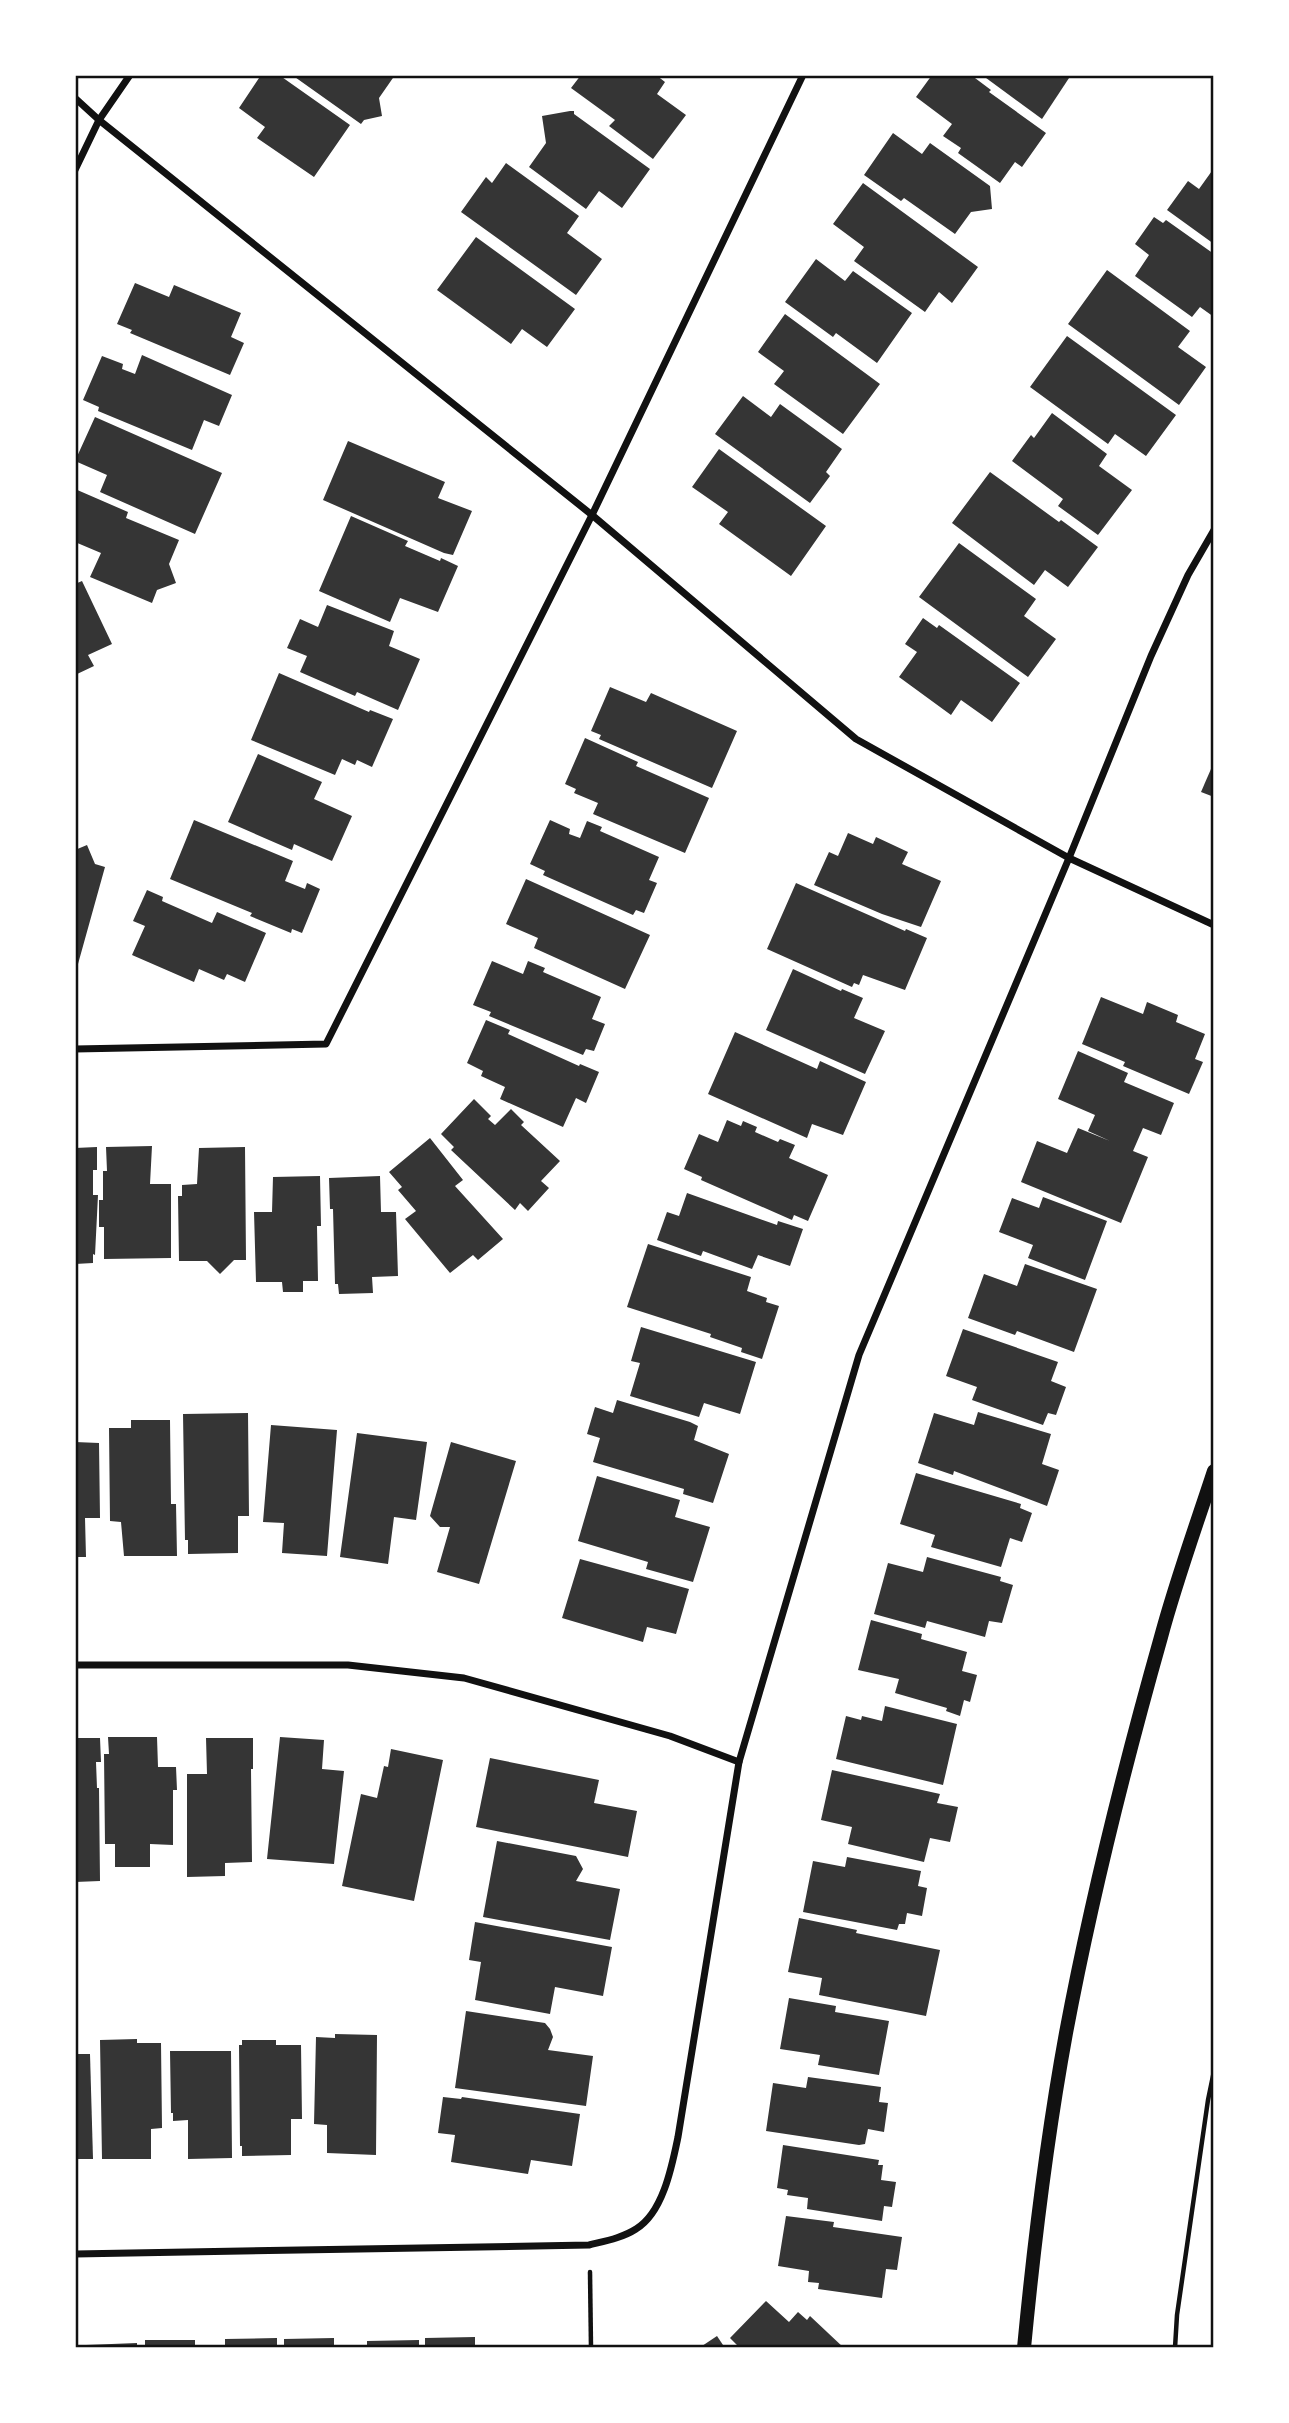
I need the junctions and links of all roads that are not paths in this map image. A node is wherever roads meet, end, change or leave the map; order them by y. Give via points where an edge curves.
1 (130, 75) edge
2 (803, 75) edge
3 (75, 98) edge
4 (99, 120) junction
5 (75, 170) edge
6 (592, 514) junction
7 (1214, 530) edge
8 (1069, 858) junction
9 (1214, 925) edge
10 (75, 1049) edge
11 (1214, 1471) edge
12 (75, 1665) edge
13 (739, 1762) junction
14 (75, 2253) edge
15 (1024, 2348) edge

1 - 4 street
2 - 6 street
3 - 4 street
4 - 5 street
4 - 6 street
6 - 8 street via 856,739
6 - 10 street via 326,1044
7 - 8 street via 1151,656
8 - 9 street
8 - 13 street via 859,1355
11 - 15 main road via 1161,1634 1092,1907 1043,2175
12 - 13 street via 348,1665 464,1678 670,1736
13 - 14 street via 669,2181 638,2228 589,2245

